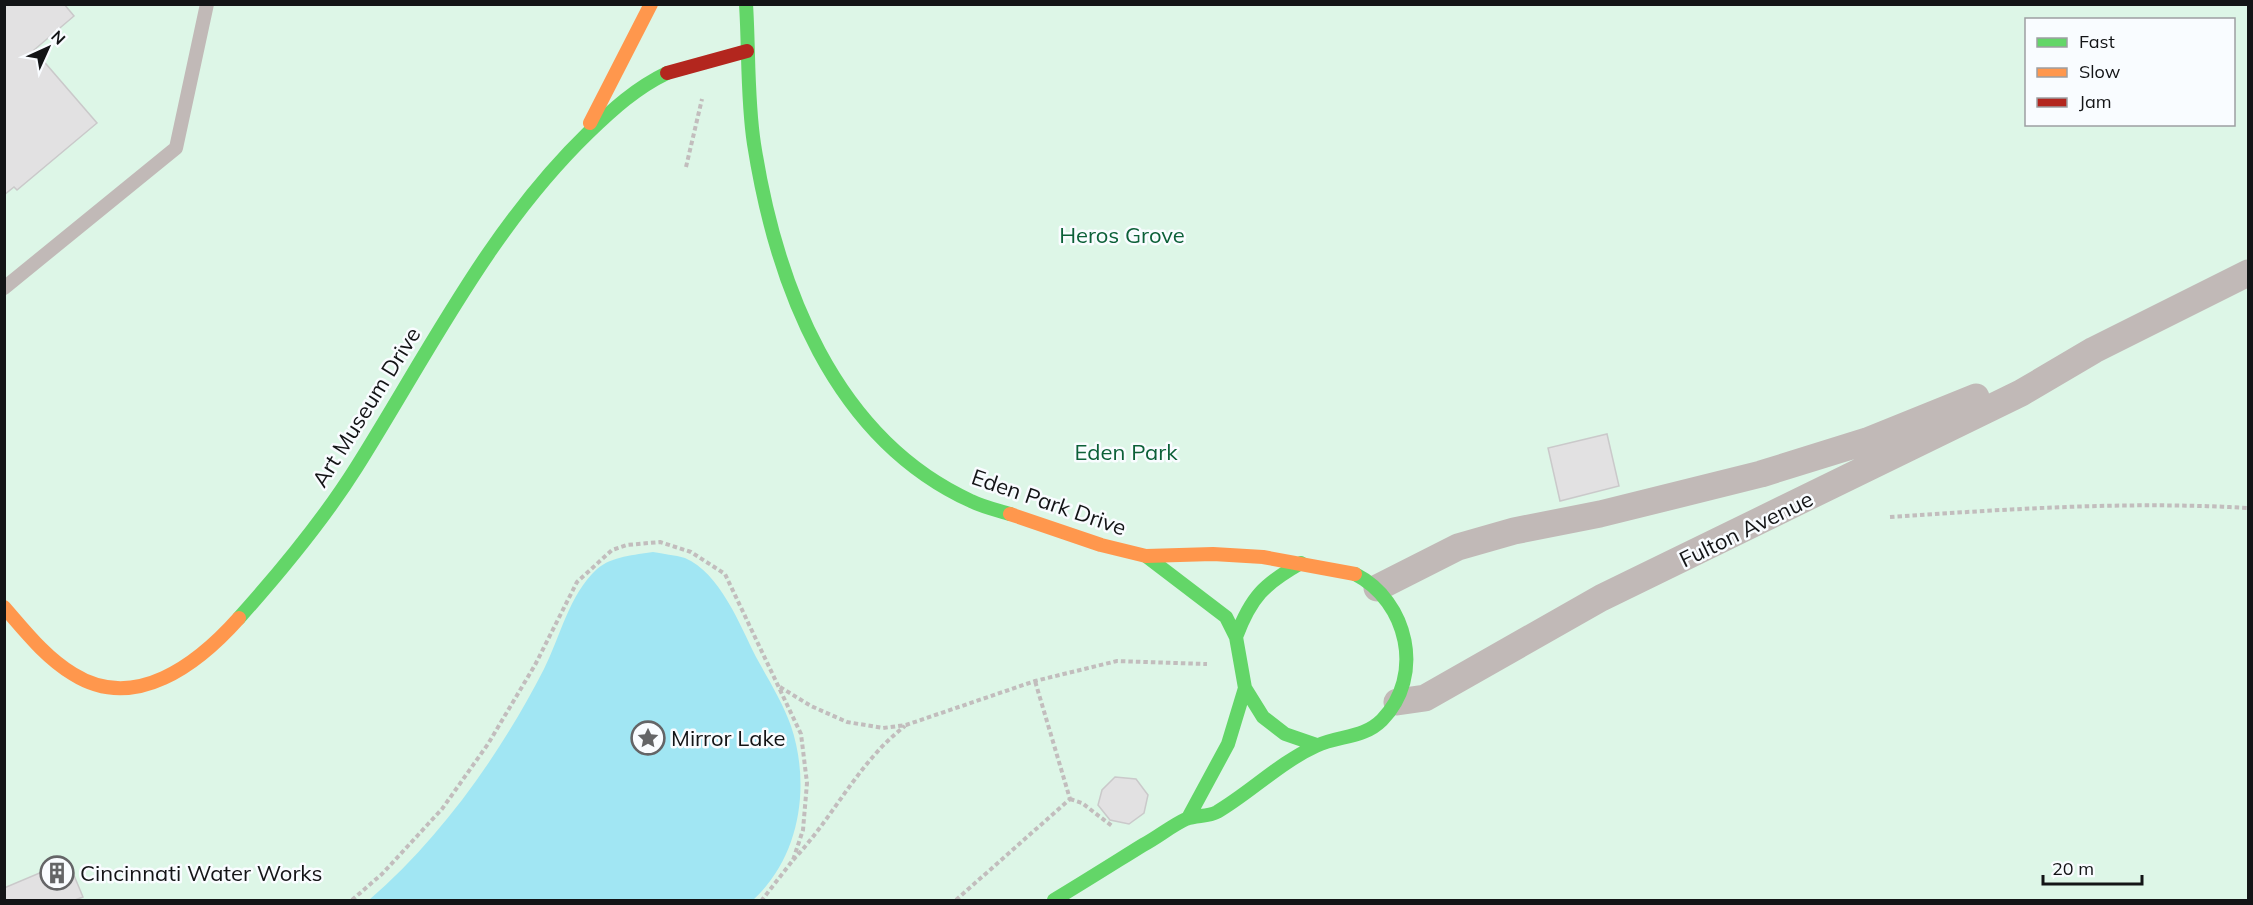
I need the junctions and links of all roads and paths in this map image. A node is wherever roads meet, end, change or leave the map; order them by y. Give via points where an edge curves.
1 (207, 4) edge
2 (651, 4) edge
3 (746, 4) edge
4 (747, 51) junction
5 (702, 99) dead end
6 (584, 136) junction
7 (686, 167) dead end
8 (2248, 273) edge
9 (4, 288) edge
10 (2094, 350) junction
11 (2248, 508) edge
12 (1890, 517) dead end
13 (1146, 556) junction
14 (1301, 563) junction
15 (1377, 588) junction
16 (4, 607) edge
17 (1236, 637) junction
18 (1210, 664) dead end
19 (1035, 681) junction
20 (780, 687) junction
21 (1245, 688) junction
22 (1397, 702) junction
23 (906, 725) junction
24 (1317, 745) junction
25 (1070, 799) junction
26 (1188, 818) junction
27 (1119, 829) dead end
28 (793, 860) junction
29 (352, 900) edge
30 (762, 900) edge
31 (956, 900) edge
32 (1054, 900) edge

1 - 9 lane via 176,148
2 - 6 street
3 - 4 street, Eden Park Drive
4 - 6 street, Art Museum Drive via 692,62 640,87
4 - 13 street, Eden Park Drive via 753,142 768,219 792,294 818,351 842,391 883,439 918,470 971,501
5 - 7 path
6 - 16 street, Art Museum Drive via 541,181 473,271 355,470 293,555 218,644 188,667 165,678 129,688 107,686 75,676 48,657
8 - 10 street, Fulton Avenue
10 - 15 street, Fulton Avenue via 1867,441 1761,474 1514,531 1458,548
10 - 22 street, Fulton Avenue via 2021,393 1601,598 1425,698
11 - 12 path via 2170,503
13 - 14 street, Eden Park Drive via 1213,554
13 - 17 street, Eden Park Drive via 1226,616
14 - 15 street, Eden Park Drive via 1356,574
14 - 17 street, Eden Park Drive via 1266,583 1247,605
15 - 22 street, Eden Park Drive via 1403,630 1408,654 1406,679
17 - 21 street, Eden Park Drive
18 - 19 path via 1117,661
19 - 23 path
19 - 25 path
20 - 23 path via 847,722 883,728
20 - 28 path via 801,734 807,760 808,801
20 - 29 path via 725,574 691,552 660,542 612,550 577,582 488,744 442,809 382,874
21 - 24 street, Eden Park Drive via 1263,717 1285,734
21 - 26 street, Eden Park Drive via 1228,744
22 - 24 street, Eden Park Drive via 1381,721 1360,735
23 - 28 path via 877,750 815,837
24 - 26 street, Eden Park Drive via 1215,813
25 - 27 path
25 - 31 path
26 - 32 street, Eden Park Drive
28 - 30 path

